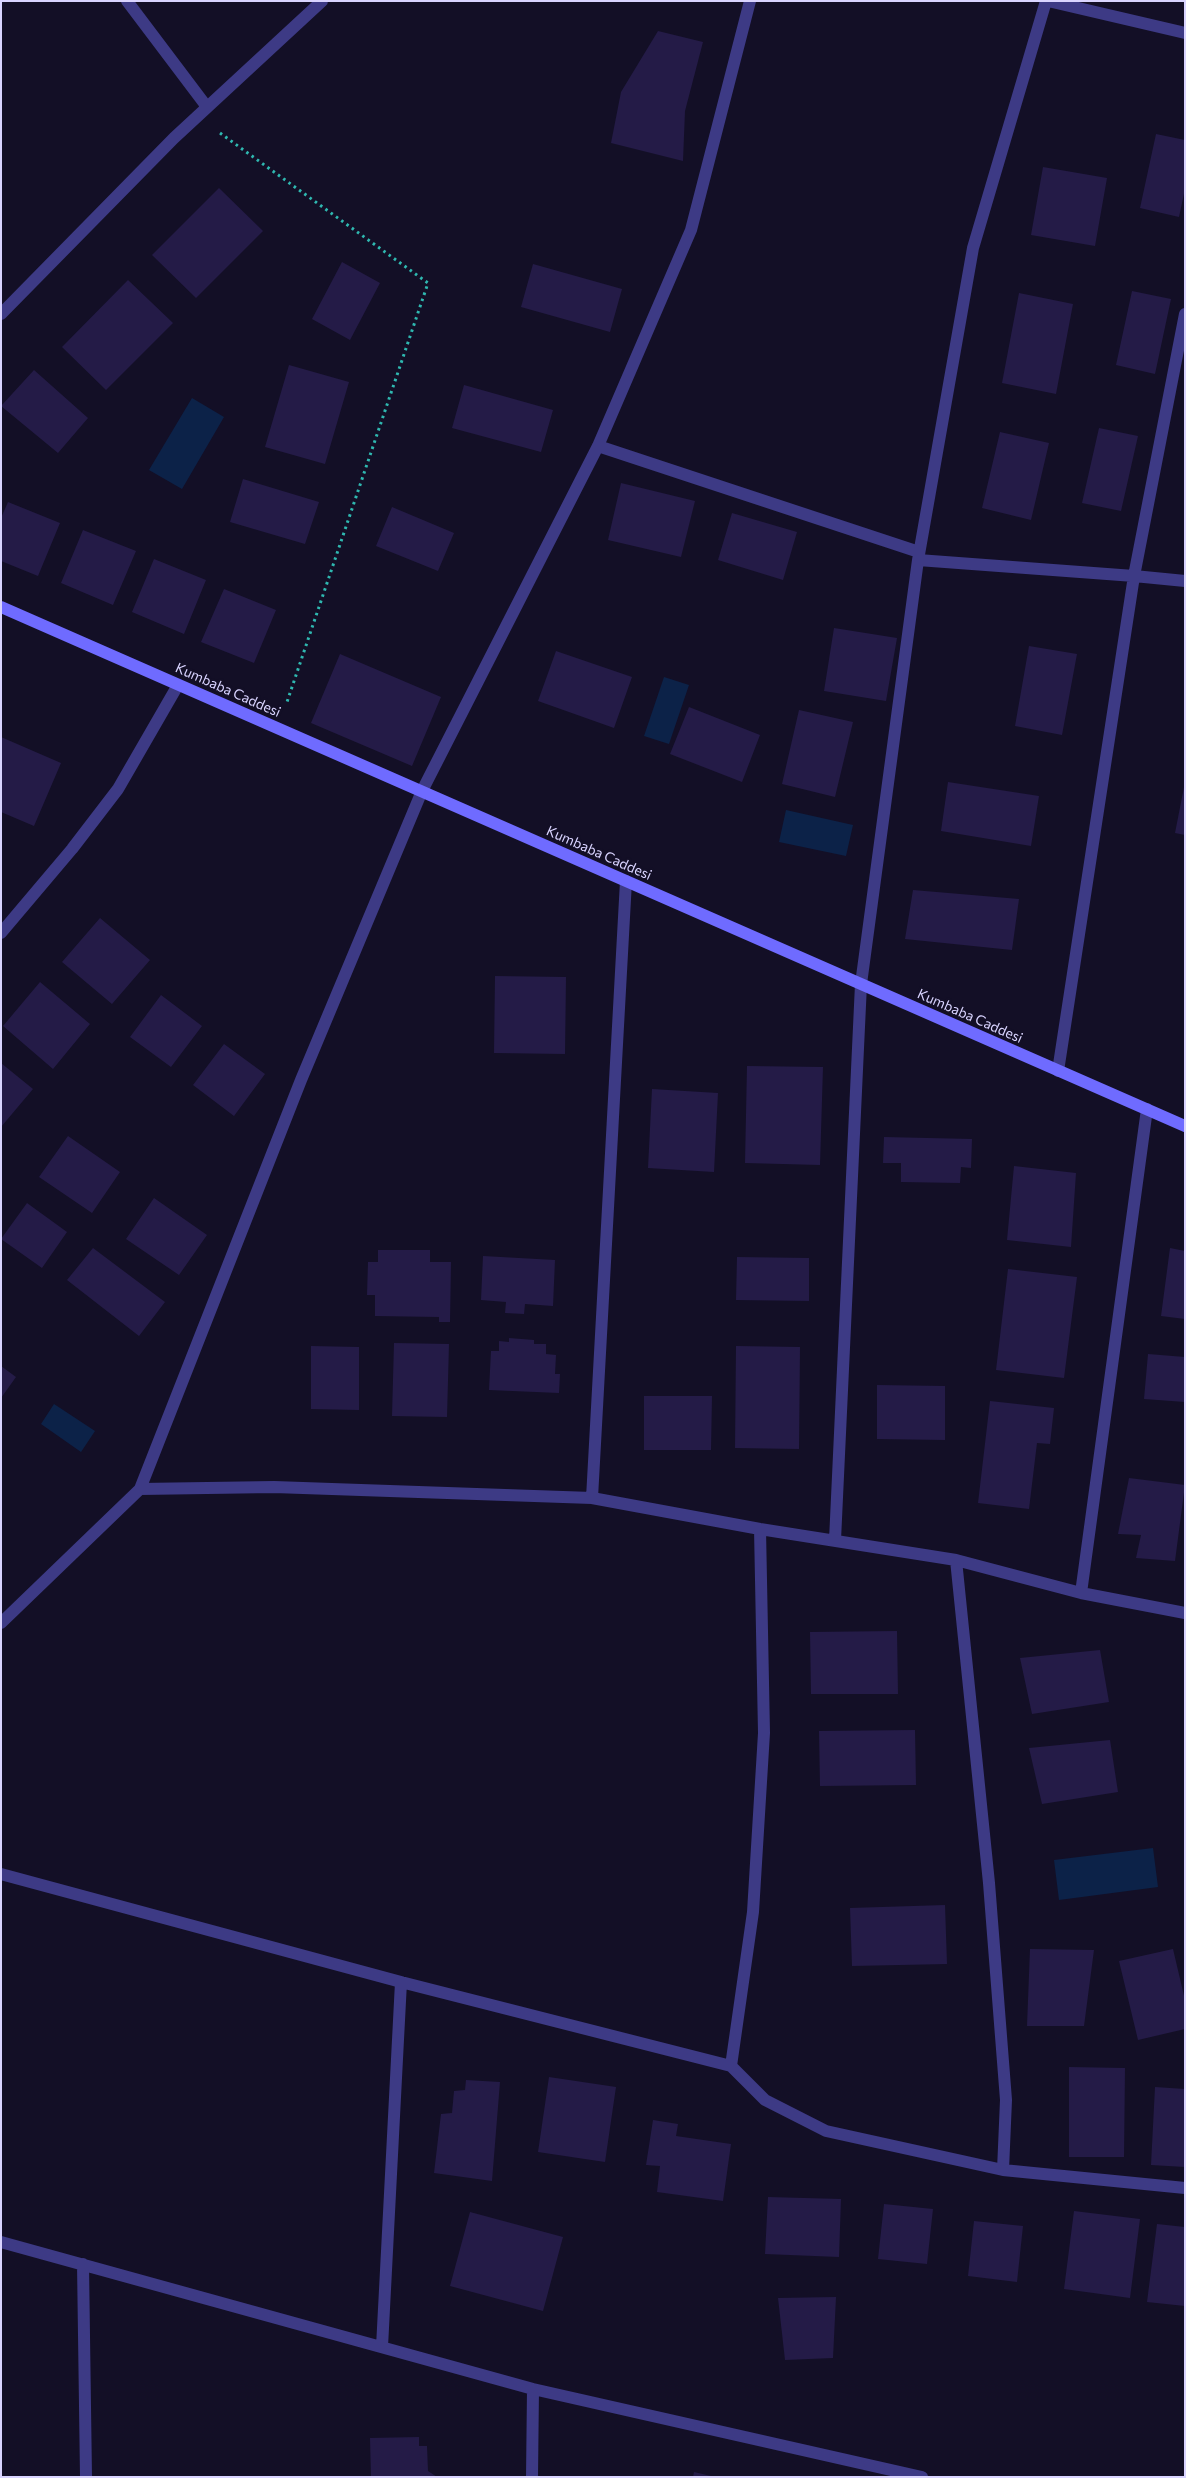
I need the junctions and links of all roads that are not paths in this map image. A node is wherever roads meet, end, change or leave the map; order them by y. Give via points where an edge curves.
1 (127, 1) edge
2 (322, 1) edge
3 (750, 1) edge
4 (1047, 1) edge
5 (1185, 33) edge
6 (202, 112) junction
7 (1, 314) edge
8 (1185, 314) edge
9 (598, 446) junction
10 (918, 556) junction
11 (1134, 576) junction
12 (1185, 581) edge
13 (1, 607) edge
14 (178, 685) junction
15 (422, 791) junction
16 (626, 880) junction
17 (1, 933) edge
18 (861, 984) junction
19 (1058, 1071) junction
20 (1147, 1109) junction
21 (1185, 1126) edge
22 (140, 1489) junction
23 (592, 1498) junction
24 (760, 1529) junction
25 (836, 1540) junction
26 (956, 1560) junction
27 (1081, 1593) junction
28 (1185, 1613) edge
29 (1, 1623) edge
30 (1, 1874) edge
31 (401, 1982) junction
32 (732, 2066) junction
33 (1003, 2170) junction
34 (1185, 2188) edge
35 (1, 2242) edge
36 (83, 2264) junction
37 (382, 2347) junction
38 (533, 2389) junction
39 (86, 2477) edge
40 (532, 2477) edge
41 (922, 2477) edge

1 - 6 street
2 - 6 street
3 - 9 street via 691,230
4 - 5 street
4 - 10 street via 973,248
6 - 7 street
8 - 11 street
9 - 10 street
9 - 15 street
10 - 11 street
10 - 18 street
11 - 12 street
11 - 19 street
13 - 14 street, Kumbaba Caddesi
14 - 15 street, Kumbaba Caddesi
14 - 17 street via 118,789
15 - 16 street, Kumbaba Caddesi
15 - 22 street via 298,1089
16 - 18 street, Kumbaba Caddesi
16 - 23 street
18 - 19 street, Kumbaba Caddesi
18 - 25 street
19 - 20 street, Kumbaba Caddesi
20 - 21 street, Kumbaba Caddesi
20 - 27 street
22 - 23 street via 274,1487
22 - 29 street
23 - 24 street
24 - 25 street
24 - 32 street via 764,1733 753,1912
25 - 26 street
26 - 27 street
26 - 33 street via 989,1883 1006,2090
27 - 28 street
30 - 31 street
31 - 32 street
31 - 37 street
32 - 33 street via 765,2100 826,2131
33 - 34 street
35 - 36 street
36 - 37 street
36 - 39 street
37 - 38 street
38 - 40 street
38 - 41 street

